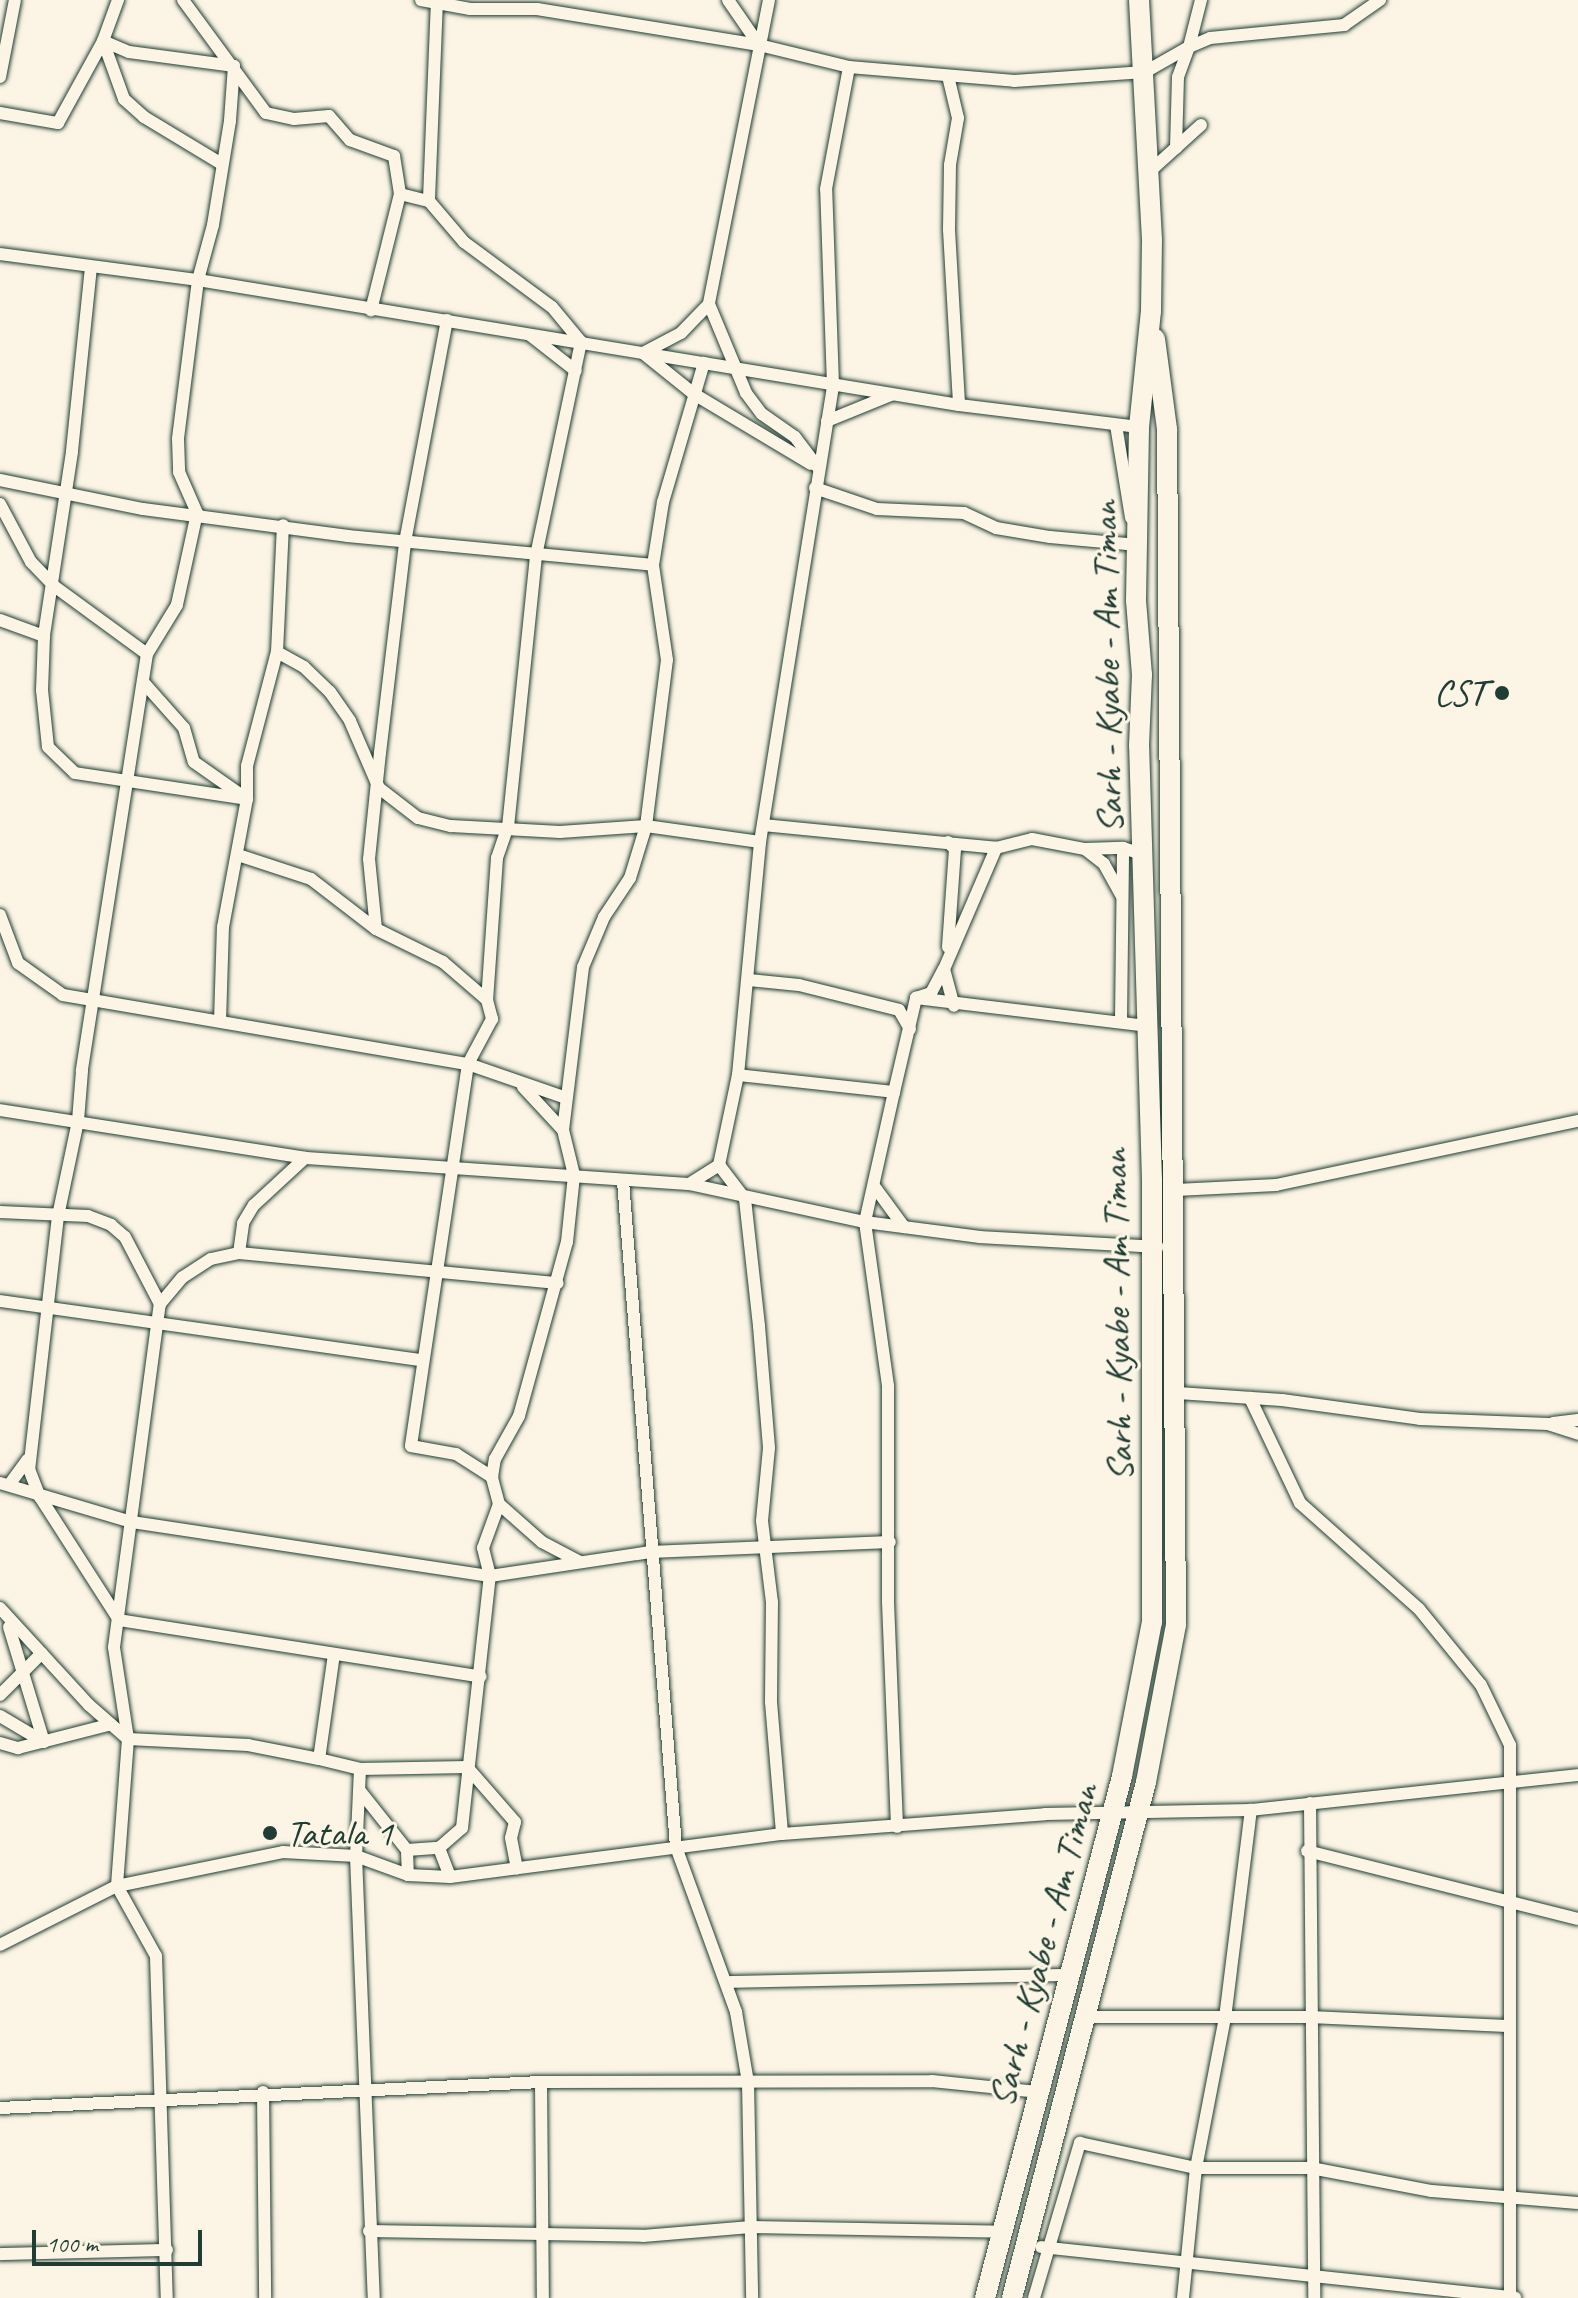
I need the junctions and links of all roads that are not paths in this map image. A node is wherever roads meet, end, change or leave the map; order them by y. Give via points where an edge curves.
1 (15, 0) edge
2 (118, 0) edge
3 (183, 0) edge
4 (421, 0) edge
5 (728, 0) edge
6 (769, 0) edge
7 (1139, 0) edge
8 (1201, 0) edge
9 (1380, 0) edge
10 (436, 3) edge
11 (103, 41) junction
12 (759, 45) junction
13 (1189, 47) junction
14 (234, 66) junction
15 (849, 67) junction
16 (1145, 72) junction
17 (948, 76) junction
18 (0, 77) edge
19 (0, 113) edge
20 (1201, 125) dead end
21 (1176, 148) junction
22 (220, 163) junction
23 (1149, 172) junction
24 (400, 194) junction
25 (429, 201) junction
26 (0, 254) edge
27 (91, 267) junction
28 (198, 280) junction
29 (709, 304) junction
30 (371, 310) junction
31 (1151, 311) junction
32 (447, 320) junction
33 (528, 333) junction
34 (581, 342) junction
35 (643, 353) junction
36 (704, 363) junction
37 (735, 368) junction
38 (576, 371) junction
39 (833, 385) junction
40 (694, 394) junction
41 (891, 395) junction
42 (959, 405) junction
43 (827, 421) junction
44 (1116, 425) junction
45 (1139, 427) junction
46 (818, 468) junction
47 (0, 480) edge
48 (815, 488) junction
49 (65, 493) junction
50 (0, 504) edge
51 (197, 513) junction
52 (283, 525) junction
53 (405, 542) junction
54 (1138, 545) junction
55 (536, 556) junction
56 (653, 565) junction
57 (54, 586) junction
58 (0, 620) edge
59 (44, 636) junction
60 (277, 652) junction
61 (147, 654) junction
62 (144, 683) junction
63 (128, 781) junction
64 (379, 788) junction
65 (247, 799) junction
66 (763, 825) junction
67 (508, 826) junction
68 (646, 826) junction
69 (760, 842) junction
70 (948, 842) junction
71 (996, 848) junction
72 (1123, 848) junction
73 (1085, 849) junction
74 (238, 855) junction
75 (1144, 855) junction
76 (1123, 897) junction
77 (0, 915) edge
78 (376, 929) junction
79 (948, 950) junction
80 (944, 969) junction
81 (749, 980) junction
82 (916, 998) junction
83 (487, 1000) junction
84 (96, 1002) junction
85 (954, 1006) junction
86 (1121, 1020) junction
87 (220, 1021) junction
88 (1146, 1026) junction
89 (910, 1029) junction
90 (468, 1064) junction
91 (738, 1075) junction
92 (523, 1087) junction
93 (894, 1092) junction
94 (566, 1098) junction
95 (0, 1110) edge
96 (78, 1121) junction
97 (1578, 1121) edge
98 (563, 1130) junction
99 (305, 1158) junction
100 (719, 1165) junction
101 (448, 1170) junction
102 (574, 1175) junction
103 (623, 1181) junction
104 (873, 1183) junction
105 (689, 1184) junction
106 (1176, 1190) junction
107 (745, 1199) junction
108 (0, 1212) edge
109 (58, 1216) junction
110 (865, 1222) junction
111 (904, 1227) junction
112 (1176, 1247) junction
113 (1151, 1248) junction
114 (239, 1253) junction
115 (438, 1274) junction
116 (558, 1283) junction
117 (0, 1301) edge
118 (160, 1304) junction
119 (48, 1306) junction
120 (158, 1327) junction
121 (421, 1360) junction
122 (1178, 1393) junction
123 (1250, 1398) junction
124 (1578, 1420) edge
125 (1548, 1424) junction
126 (1578, 1434) edge
127 (495, 1459) junction
128 (27, 1460) junction
129 (478, 1464) junction
130 (492, 1477) junction
131 (4, 1484) edge
132 (40, 1497) junction
133 (499, 1504) junction
134 (132, 1522) junction
135 (890, 1542) junction
136 (766, 1549) junction
137 (650, 1552) junction
138 (580, 1562) junction
139 (490, 1576) junction
140 (2, 1615) edge
141 (119, 1620) junction
142 (42, 1653) junction
143 (334, 1654) junction
144 (24, 1670) junction
145 (481, 1677) junction
146 (0, 1695) edge
147 (0, 1716) edge
148 (108, 1725) junction
149 (128, 1739) junction
150 (44, 1742) junction
151 (0, 1743) edge
152 (319, 1759) junction
153 (467, 1767) junction
154 (360, 1769) junction
155 (1578, 1775) edge
156 (1514, 1779) junction
157 (360, 1791) junction
158 (1310, 1803) junction
159 (1251, 1810) junction
160 (1109, 1812) junction
161 (1137, 1814) junction
162 (897, 1827) junction
163 (782, 1834) junction
164 (676, 1847) junction
165 (439, 1848) junction
166 (407, 1850) junction
167 (1307, 1851) junction
168 (356, 1856) junction
169 (517, 1868) junction
170 (408, 1875) junction
171 (450, 1877) junction
172 (117, 1886) junction
173 (1507, 1901) junction
174 (1578, 1919) edge
175 (0, 1945) edge
176 (1068, 1975) junction
177 (728, 1982) junction
178 (1084, 2017) junction
179 (1310, 2017) junction
180 (1225, 2018) junction
181 (1507, 2026) junction
182 (541, 2082) junction
183 (748, 2082) junction
184 (363, 2087) junction
185 (263, 2092) junction
186 (1039, 2092) junction
187 (161, 2098) junction
188 (0, 2108) edge
189 (1196, 2168) junction
190 (1311, 2168) junction
191 (1042, 2188) junction
192 (1064, 2193) junction
193 (1510, 2199) junction
194 (1578, 2203) edge
195 (751, 2227) junction
196 (369, 2231) junction
197 (1004, 2232) junction
198 (542, 2234) junction
199 (1036, 2246) junction
200 (167, 2250) junction
201 (0, 2254) edge
202 (1188, 2264) junction
203 (1314, 2276) junction
204 (167, 2298) edge
205 (265, 2298) edge
206 (374, 2298) edge
207 (543, 2298) edge
208 (752, 2298) edge
209 (985, 2298) edge
210 (1012, 2298) edge
211 (1034, 2298) edge
212 (1183, 2298) edge
213 (1314, 2298) edge
214 (1512, 2298) edge

1 - 18 street
2 - 11 street
3 - 14 street
4 - 10 street
5 - 12 street
6 - 12 street
7 - 16 highway, Sarh - Kyabe - Am Timan
8 - 13 street
9 - 13 street via 1344,25 1210,38
10 - 12 street via 537,9
10 - 25 street
11 - 14 street via 129,52
11 - 19 street via 58,123
11 - 22 street via 124,99
12 - 15 street
12 - 29 street
13 - 16 street
13 - 21 street via 1178,77
14 - 22 street
14 - 24 street via 266,113 294,119 329,116 350,140 394,156
15 - 17 street
15 - 39 street via 826,189
16 - 17 street via 1014,81
16 - 23 highway, Sarh - Kyabe - Am Timan
17 - 42 street via 958,118 950,165 949,230
20 - 21 street
21 - 23 street
22 - 28 street via 213,225
23 - 31 highway, Sarh - Kyabe - Am Timan
24 - 25 street
24 - 30 street
25 - 34 street via 464,242 552,307
26 - 27 street
27 - 28 street
27 - 49 street
28 - 30 street
28 - 51 street via 178,439 179,472
29 - 35 street via 681,333
29 - 37 street
30 - 32 street
31 - 45 highway, Sarh - Kyabe - Am Timan
31 - 106 highway, Sarh - Kyabe - Am Timan via 1167,429
32 - 33 street
32 - 53 street
33 - 34 street
33 - 38 street
34 - 35 street
34 - 38 street
35 - 36 street
35 - 40 street
36 - 37 street
36 - 40 street
37 - 39 street
37 - 46 street via 762,414 795,437
38 - 55 street
39 - 41 street
39 - 43 street
40 - 46 street
40 - 56 street via 663,502
41 - 42 street
41 - 43 street
42 - 44 street
43 - 46 street
44 - 45 street
44 - 54 street via 1121,479
45 - 54 highway, Sarh - Kyabe - Am Timan
46 - 48 street
47 - 49 street
48 - 54 street via 877,509 964,513 996,528
48 - 66 street
49 - 51 street via 143,509
49 - 57 street
50 - 57 street via 31,562
51 - 52 street
51 - 61 street via 177,605
52 - 53 street
52 - 60 street
53 - 55 street
53 - 64 street
54 - 75 highway, Sarh - Kyabe - Am Timan
55 - 56 street
55 - 67 street
56 - 68 street via 667,660
57 - 59 street
57 - 61 street
58 - 59 street
59 - 63 street via 48,747 75,773
60 - 64 street via 304,667 330,692 350,721
60 - 65 street via 247,766
61 - 62 street
62 - 63 street
62 - 65 street via 184,728 194,762
63 - 65 street
63 - 84 street
64 - 67 street via 418,818 451,826
64 - 78 street via 369,859
65 - 74 street
66 - 69 street
66 - 70 street
67 - 68 street via 560,832
67 - 83 street via 497,858
68 - 69 street
68 - 94 street via 626,887 604,917 583,967
69 - 81 street
70 - 71 street
70 - 79 street via 955,849
71 - 73 street via 1032,839
71 - 79 street
72 - 73 street
72 - 75 street
72 - 76 street
73 - 76 street via 1104,864
74 - 78 street via 311,879
74 - 87 street via 223,927
75 - 88 highway, Sarh - Kyabe - Am Timan
76 - 86 street
77 - 84 street via 18,963 63,995
78 - 83 street via 443,962
79 - 80 street
80 - 82 street via 931,993
80 - 85 street
81 - 89 street via 799,985 899,1010
81 - 91 street
82 - 85 street
82 - 89 street
83 - 90 street via 492,1019
84 - 87 street
84 - 96 street
85 - 86 street
86 - 88 street
87 - 90 street
88 - 113 highway, Sarh - Kyabe - Am Timan
89 - 93 street
90 - 92 street
90 - 101 street
91 - 93 street
91 - 100 street
92 - 94 street
92 - 98 street
93 - 104 street
94 - 98 street
95 - 96 street
96 - 99 street
96 - 109 street
97 - 106 street via 1290,1182
98 - 102 street
99 - 101 street
99 - 114 street via 254,1205 243,1223
100 - 105 street
100 - 107 street
101 - 102 street
101 - 115 street
102 - 103 street
102 - 116 street
103 - 105 street
103 - 137 street
104 - 110 street
104 - 111 street
105 - 107 street
106 - 112 highway, Sarh - Kyabe - Am Timan
107 - 110 street
107 - 136 street via 769,1448 762,1512
108 - 109 street
109 - 118 street via 88,1216 125,1237
109 - 119 street
110 - 111 street
110 - 135 street via 888,1386
111 - 113 street via 1055,1244
112 - 113 street
112 - 122 highway, Sarh - Kyabe - Am Timan
113 - 160 highway, Sarh - Kyabe - Am Timan via 1152,1622 1142,1689
114 - 115 street
114 - 118 street via 201,1265
115 - 116 street
115 - 121 street
116 - 127 street via 519,1416
117 - 119 street
118 - 120 street
119 - 120 street
119 - 128 street
120 - 121 street
120 - 134 street
121 - 129 street via 411,1446
122 - 123 street
122 - 161 highway, Sarh - Kyabe - Am Timan via 1176,1625 1166,1694
123 - 125 street via 1420,1419
123 - 156 street via 1300,1503 1419,1609 1481,1685 1510,1745
124 - 125 street
125 - 126 street
127 - 129 street
127 - 130 street
128 - 131 street
128 - 132 street
129 - 130 street
130 - 133 street
131 - 132 street
132 - 134 street
132 - 141 street
133 - 138 street via 542,1542
133 - 139 street via 483,1548
134 - 139 street
134 - 141 street
135 - 136 street
135 - 162 street
136 - 137 street
136 - 163 street
137 - 138 street
137 - 164 street
138 - 139 street
139 - 145 street
140 - 142 street
140 - 144 street
141 - 143 street
141 - 149 street via 114,1667
142 - 144 street
142 - 148 street
143 - 145 street
143 - 152 street
144 - 146 street
144 - 150 street
145 - 153 street
147 - 150 street
148 - 149 street
148 - 150 street
149 - 152 street via 248,1745
149 - 172 street
150 - 151 street via 18,1748
152 - 154 street
153 - 154 street
153 - 165 street via 462,1828
153 - 169 street via 515,1822 511,1838
154 - 157 street
155 - 156 street
156 - 158 street
156 - 173 street
157 - 166 street
157 - 168 street
158 - 159 street
158 - 167 street
159 - 161 street
159 - 180 street
160 - 161 street
160 - 162 street
160 - 176 highway, Sarh - Kyabe - Am Timan
161 - 178 highway, Sarh - Kyabe - Am Timan
162 - 163 street
163 - 164 street
164 - 169 street
164 - 177 street
165 - 166 street
165 - 171 street
166 - 170 street
167 - 173 street
167 - 179 street
168 - 170 street
168 - 172 street via 283,1852
168 - 184 street
169 - 171 street
170 - 171 street
172 - 175 street
172 - 187 street via 156,1956
173 - 174 street
173 - 181 street
176 - 177 street
176 - 186 highway, Sarh - Kyabe - Am Timan
177 - 183 street
178 - 180 street
178 - 191 highway, Sarh - Kyabe - Am Timan
179 - 180 street
179 - 181 street
179 - 190 street
180 - 189 street
181 - 193 street
182 - 183 street
182 - 184 street
182 - 198 street
183 - 186 street via 932,2081
183 - 195 street
184 - 185 street
184 - 196 street
185 - 187 street
185 - 205 street
186 - 197 highway, Sarh - Kyabe - Am Timan
187 - 188 street
187 - 200 street
189 - 190 street
189 - 192 street via 1080,2143
189 - 202 street
190 - 193 street via 1432,2191
190 - 203 street
191 - 192 street
191 - 199 highway, Sarh - Kyabe - Am Timan
192 - 199 street
193 - 194 street
193 - 214 street
195 - 197 street
195 - 198 street via 643,2236
195 - 208 street
196 - 198 street
196 - 206 street
197 - 209 highway, Sarh - Kyabe - Am Timan
198 - 207 street
199 - 202 street
199 - 210 highway, Sarh - Kyabe - Am Timan
199 - 211 street
200 - 201 street
200 - 204 street
202 - 203 street
202 - 212 street
203 - 213 street
203 - 214 street

